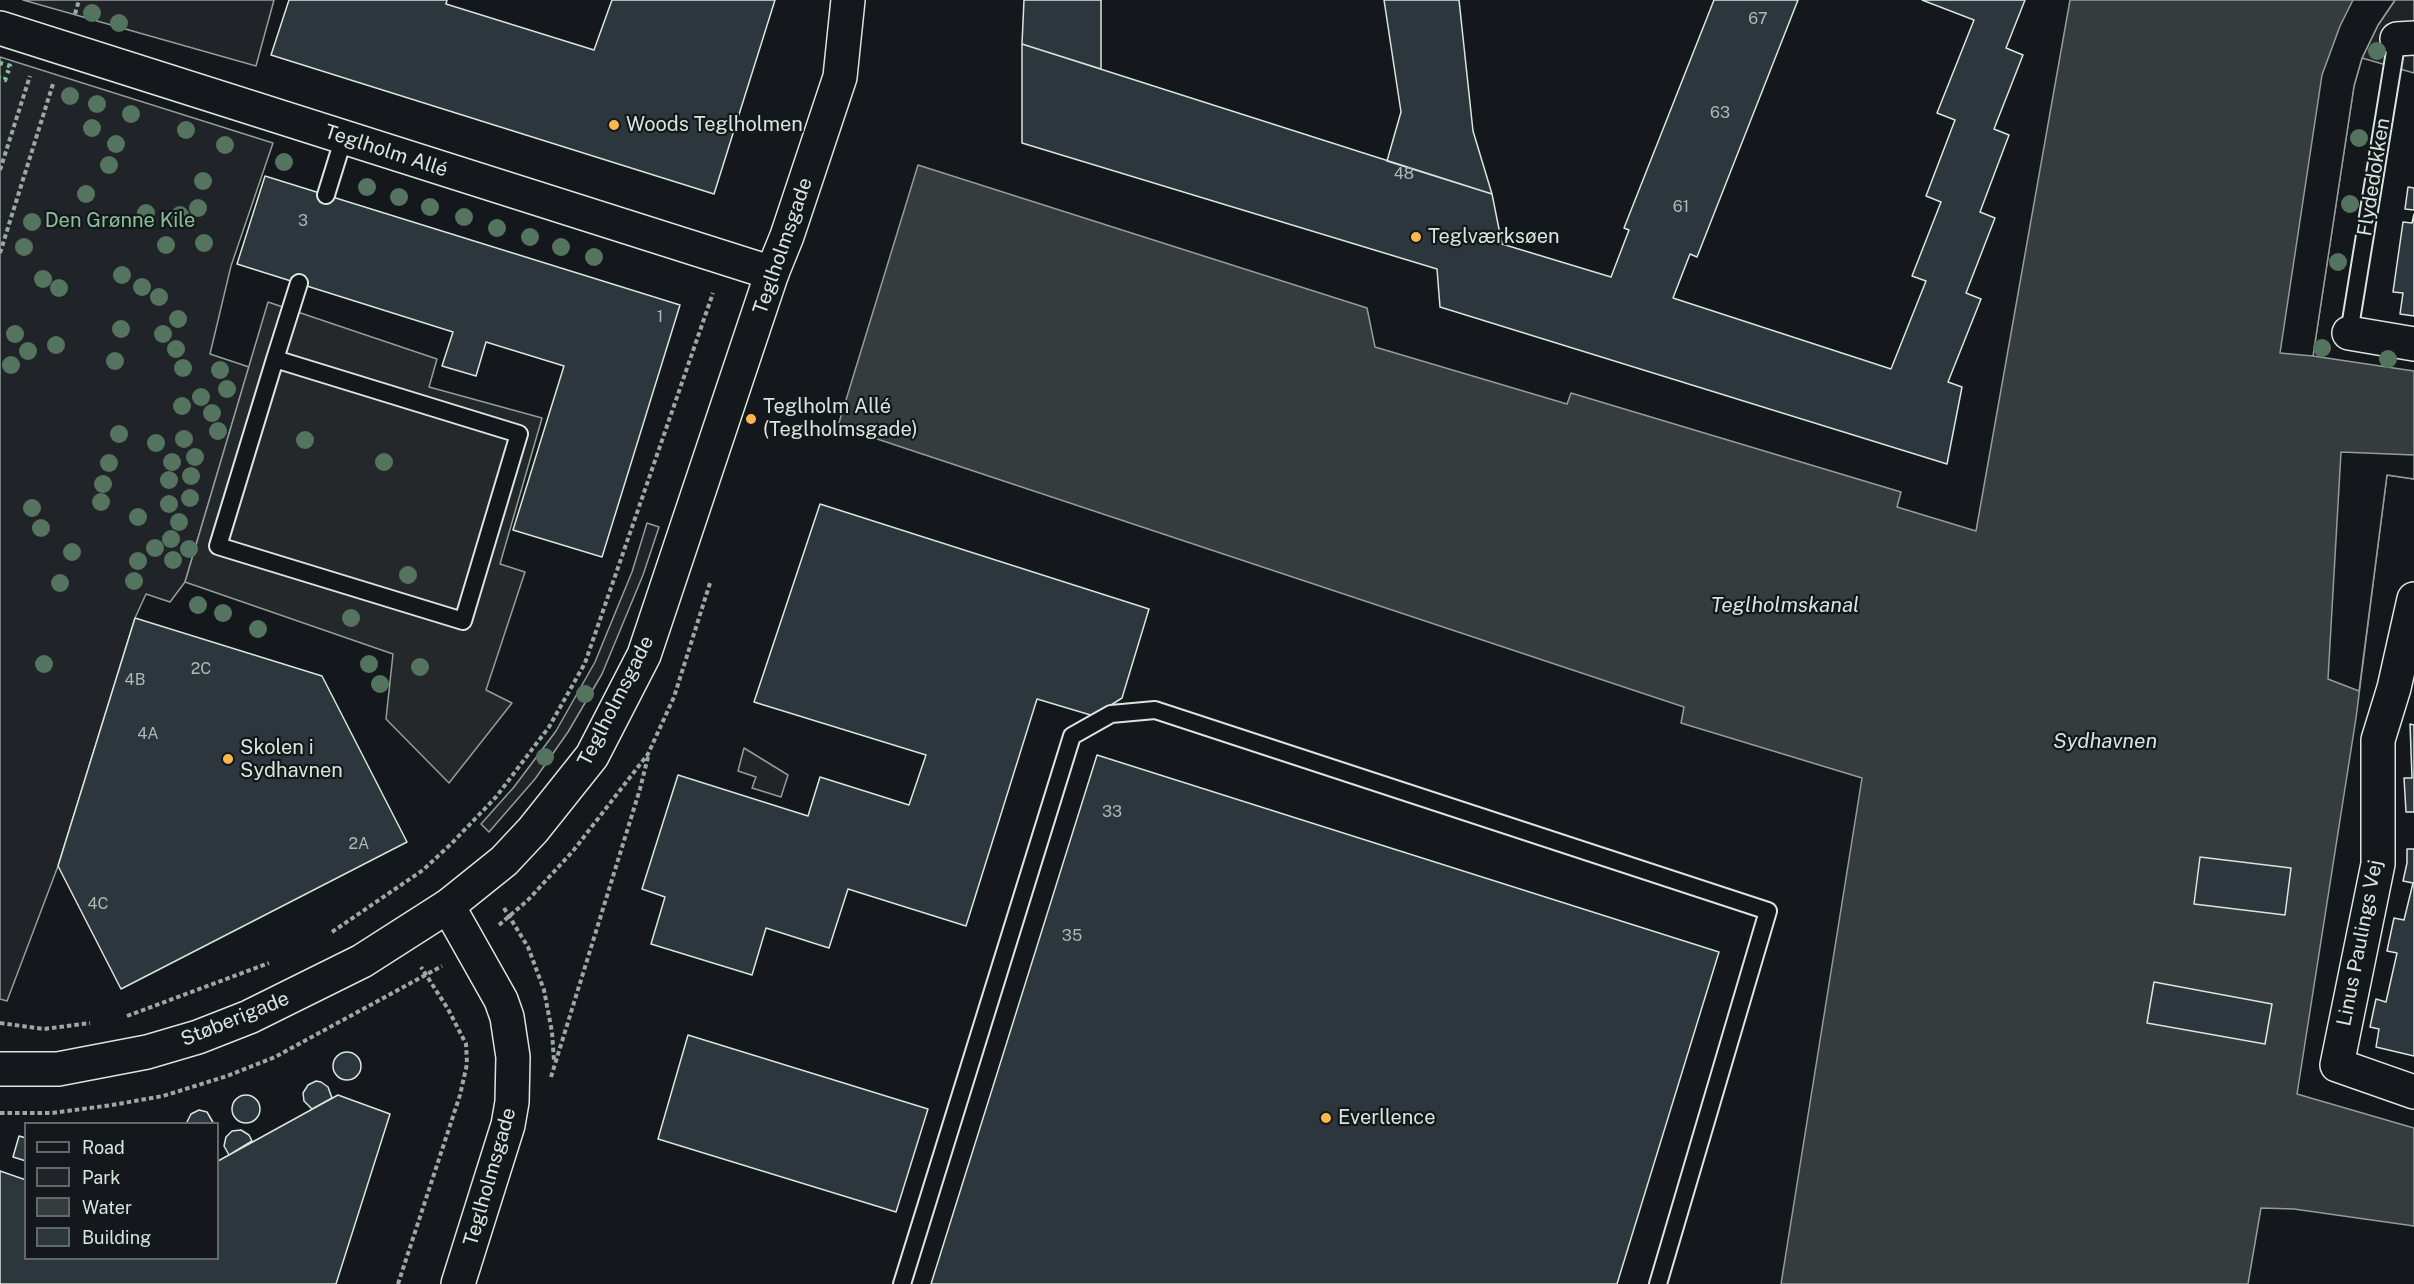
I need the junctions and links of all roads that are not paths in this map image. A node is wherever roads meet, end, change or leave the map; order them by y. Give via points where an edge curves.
1 (848, 0) edge
2 (0, 28) edge
3 (2405, 38) edge
4 (344, 137) junction
5 (326, 195) dead end
6 (772, 273) junction
7 (299, 283) dead end
8 (2349, 333) joint
9 (2414, 344) edge
10 (275, 359) junction
11 (2414, 599) edge
12 (448, 906) junction
13 (0, 1069) edge
14 (2414, 1092) edge
15 (458, 1284) edge
16 (902, 1284) edge
17 (1658, 1284) edge

1 - 6 street, Teglholmsgade via 840,77
2 - 4 street, Teglholm Allé
3 - 8 lane, Flydedokken
4 - 5 lane
4 - 6 street, Teglholm Allé
6 - 12 street, Teglholmsgade via 644,655 592,756 504,861
7 - 10 lane
8 - 9 street
10 - 10 lane via 218,546 463,621 519,434
11 - 14 street, Linus Paulings Vej via 2378,740 2378,864 2337,1065
12 - 13 street, Støberigade via 362,961 306,991 198,1037 104,1062 58,1069
12 - 15 street, Teglholmsgade via 501,1000 511,1036 514,1073 508,1125
16 - 17 lane via 1072,736 1111,714 1155,710 1768,911

